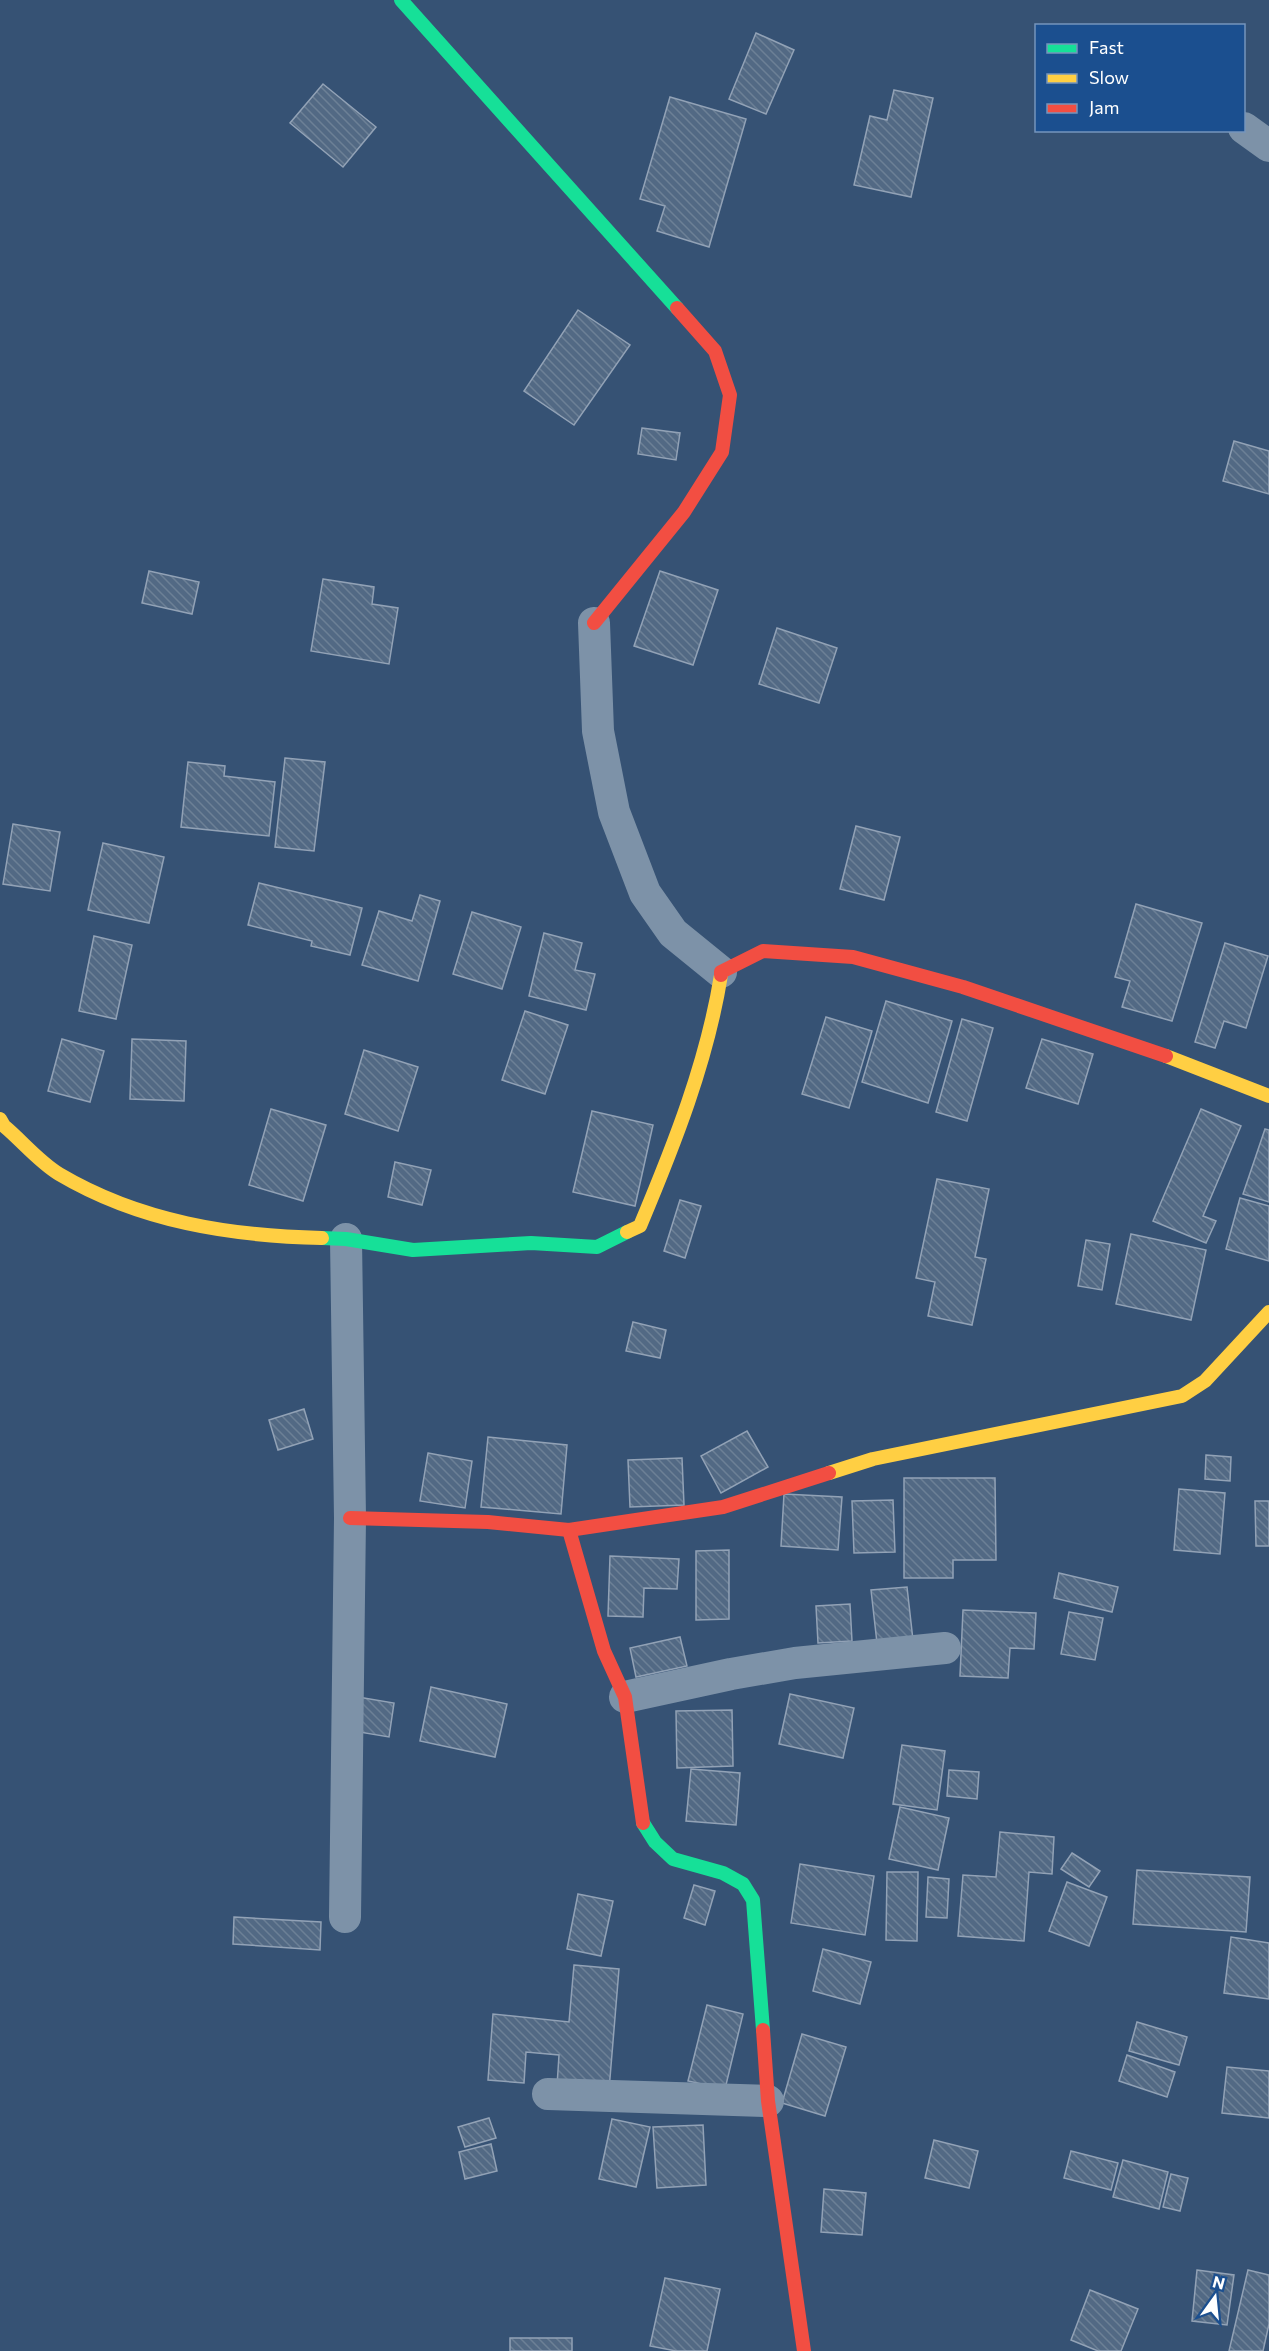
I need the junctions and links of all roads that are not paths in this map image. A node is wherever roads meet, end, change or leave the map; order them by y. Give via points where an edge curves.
1 (401, 0) edge
2 (1245, 129) edge
3 (1269, 146) edge
4 (594, 623) joint
5 (721, 972) junction
6 (1269, 1096) edge
7 (0, 1119) edge
8 (346, 1239) junction
9 (1269, 1312) edge
10 (350, 1518) junction
11 (569, 1530) junction
12 (945, 1648) dead end
13 (625, 1697) junction
14 (345, 1917) dead end
15 (548, 2094) dead end
16 (768, 2101) junction
17 (804, 2351) edge

1 - 4 street via 715,351 730,396 722,452 684,512
2 - 3 street
4 - 5 street via 598,731 614,812 645,893 673,933
5 - 6 street via 763,951 853,957 963,987 1136,1044
5 - 8 street via 714,1017 673,1148 640,1226 597,1247 531,1243 413,1250
7 - 8 street via 58,1173 124,1205 197,1227 277,1237
8 - 10 street
9 - 11 street via 1205,1381 1182,1396 873,1459 723,1507
10 - 11 street via 488,1522
10 - 14 street
11 - 13 street via 604,1651
12 - 13 street via 795,1663
13 - 16 street via 643,1823 655,1842 673,1859 723,1873 743,1884 753,1899
15 - 16 street
16 - 17 street

